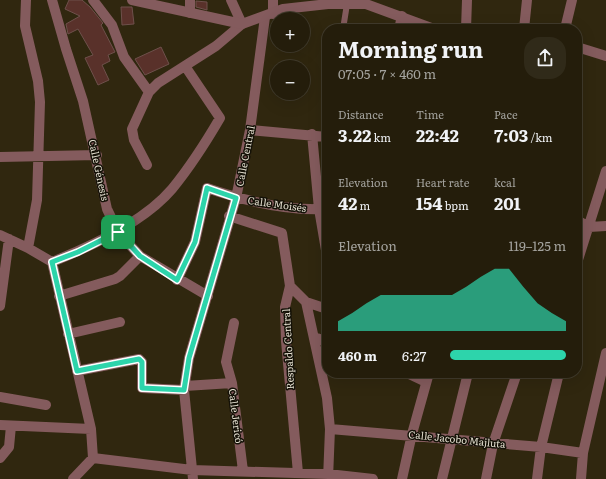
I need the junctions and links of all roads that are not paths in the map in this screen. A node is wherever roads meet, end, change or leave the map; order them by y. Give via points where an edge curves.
1 (26, 0) edge
2 (52, 0) edge
3 (93, 0) edge
4 (132, 0) edge
5 (190, 0) edge
6 (231, 0) edge
7 (273, 0) edge
8 (467, 0) edge
9 (527, 0) edge
10 (572, 0) edge
11 (328, 2) edge
12 (366, 2) edge
13 (311, 3) edge
14 (346, 4) junction
15 (190, 13) junction
16 (269, 15) junction
17 (402, 16) junction
18 (242, 24) junction
19 (344, 24) edge
20 (400, 24) edge
21 (422, 24) edge
22 (466, 24) edge
23 (525, 24) edge
24 (566, 24) edge
25 (582, 49) edge
26 (606, 56) edge
27 (185, 66) junction
28 (149, 92) junction
29 (250, 130) junction
30 (312, 134) junction
31 (322, 136) edge
32 (97, 155) junction
33 (38, 157) junction
34 (0, 158) edge
35 (147, 165) dead end
36 (606, 171) edge
37 (236, 198) junction
38 (322, 202) edge
39 (322, 209) edge
40 (230, 216) junction
41 (582, 223) edge
42 (606, 226) edge
43 (589, 227) junction
44 (118, 232) junction
45 (5, 237) edge
46 (28, 248) junction
47 (582, 248) edge
48 (140, 256) junction
49 (52, 262) junction
50 (177, 280) junction
51 (290, 286) junction
52 (59, 296) junction
53 (208, 296) junction
54 (306, 302) junction
55 (0, 306) edge
56 (322, 307) edge
57 (120, 322) dead end
58 (234, 324) dead end
59 (68, 334) junction
60 (314, 338) junction
61 (322, 340) edge
62 (606, 353) edge
63 (77, 371) junction
64 (322, 375) edge
65 (323, 378) edge
66 (428, 378) edge
67 (467, 378) edge
68 (515, 378) edge
69 (558, 378) edge
70 (232, 383) junction
71 (184, 388) junction
72 (0, 397) edge
73 (46, 405) dead end
74 (0, 426) edge
75 (11, 426) junction
76 (91, 429) junction
77 (330, 429) junction
78 (412, 434) junction
79 (452, 439) junction
80 (493, 444) junction
81 (541, 447) junction
82 (583, 453) junction
83 (0, 458) edge
84 (93, 458) junction
85 (243, 471) junction
86 (298, 473) junction
87 (192, 474) edge
88 (282, 476) edge
89 (328, 476) edge
90 (73, 479) edge
91 (373, 479) edge
92 (402, 479) edge
93 (442, 479) edge
94 (486, 479) edge
95 (537, 479) edge
96 (580, 479) edge

1 - 33 street via 25,26 38,81 40,102
2 - 32 street, Calle Génesis via 84,101
3 - 28 street via 112,25 124,57
4 - 15 street
5 - 15 street
6 - 18 street
7 - 16 street, Calle Central
8 - 22 street
9 - 23 street
10 - 24 street
11 - 13 street
11 - 14 street
12 - 14 street
12 - 17 street
13 - 16 street
14 - 19 lane
15 - 18 street
16 - 18 street
16 - 29 street, Calle Central
17 - 20 street
17 - 21 street
18 - 27 street via 216,46
25 - 26 street
27 - 28 street via 158,83
27 - 44 street via 220,118 172,189
28 - 35 street via 132,128 134,140
29 - 30 street
29 - 37 street, Calle Central
30 - 31 street
30 - 38 street
32 - 33 street
32 - 44 street, Calle Génesis via 107,209
33 - 34 street
33 - 46 street via 37,200
36 - 43 street
37 - 39 street, Calle Moisés via 269,205
37 - 40 street, Calle Central
37 - 50 street, Calle Moisés via 207,188 195,242
40 - 51 street, Respaldo Central via 282,233
40 - 53 street, Calle Central
41 - 43 street
42 - 43 street
43 - 47 street
44 - 48 street, Calle Génesis
44 - 49 street
45 - 46 street
45 - 55 street
46 - 49 street
48 - 50 street, Calle Génesis
48 - 52 street via 115,279
49 - 52 street
50 - 53 street, Calle Génesis
51 - 54 street
51 - 86 street, Respaldo Central via 285,307 286,341
52 - 59 street
53 - 71 street, Calle Central via 189,358
54 - 56 street
54 - 60 street
57 - 59 street
58 - 70 street via 226,362
59 - 63 street
60 - 61 street
60 - 64 street
62 - 82 street
63 - 71 street, Calle Jericó via 139,359 142,362 142,388
63 - 76 street
65 - 77 street
66 - 78 street
67 - 79 street
68 - 80 street
69 - 81 street
70 - 71 street, Calle Jericó
70 - 85 street, Calle Jericó
71 - 87 street, Calle Central
72 - 73 street
74 - 75 street
75 - 76 street
75 - 83 street via 9,447
76 - 84 street
77 - 78 street, Calle Jacobo Majluta
77 - 89 street
78 - 79 street, Calle Jacobo Majluta
78 - 92 street
79 - 80 street, Calle Jacobo Majluta
79 - 93 street
80 - 81 street, Calle Jacobo Majluta
80 - 94 street
81 - 82 street, Calle Jacobo Majluta
81 - 95 street
82 - 96 street
84 - 87 street
84 - 90 street
85 - 87 street
85 - 88 street
86 - 88 street
86 - 89 street
89 - 91 street

